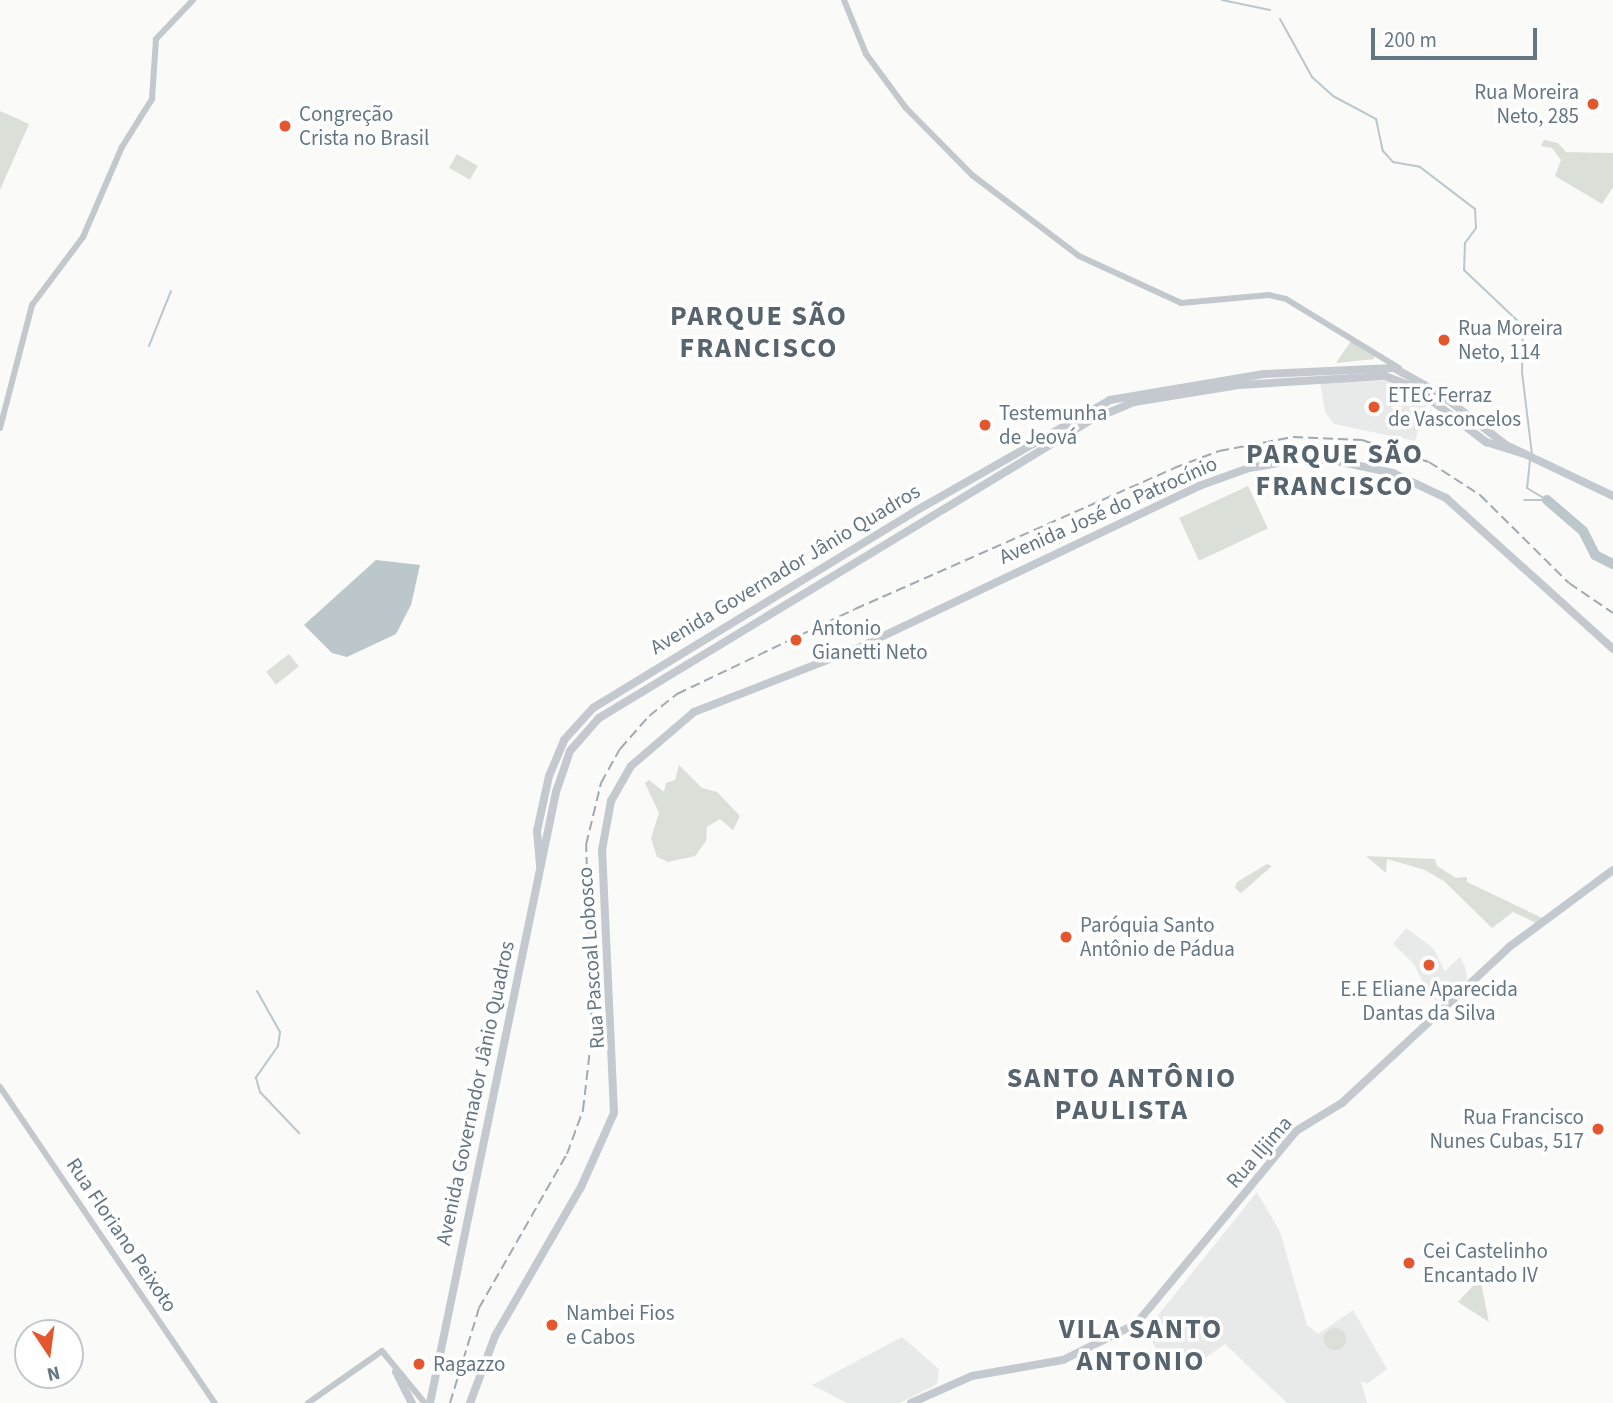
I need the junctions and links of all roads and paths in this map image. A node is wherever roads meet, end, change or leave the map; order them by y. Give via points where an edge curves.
1 (193, 0) edge
2 (844, 0) edge
3 (1377, 355) junction
4 (1385, 367) junction
5 (1400, 369) junction
6 (1395, 378) junction
7 (1156, 393) junction
8 (1107, 407) junction
9 (1471, 418) junction
10 (1462, 423) junction
11 (0, 428) edge
12 (1529, 455) junction
13 (1613, 496) edge
14 (920, 508) junction
15 (906, 517) junction
16 (930, 518) junction
17 (913, 529) junction
18 (865, 542) junction
19 (853, 566) junction
20 (817, 570) junction
21 (780, 592) junction
22 (799, 597) junction
23 (782, 607) junction
24 (877, 640) joint
25 (1613, 649) edge
26 (538, 825) junction
27 (548, 830) junction
28 (541, 868) junction
29 (1613, 870) edge
30 (0, 1087) edge
31 (396, 1372) junction
32 (428, 1400) edge
33 (471, 1401) edge
34 (215, 1403) edge
35 (308, 1403) edge
36 (412, 1403) edge
37 (912, 1403) edge

1 - 11 street via 156,39 152,99 122,147 83,237 32,304
2 - 3 street via 874,68 972,176 1079,256 1181,303 1279,296
3 - 4 street
3 - 5 street
4 - 5 main road
4 - 6 street
4 - 7 main road via 1332,367
5 - 9 main road
6 - 7 main road via 1338,376
6 - 10 main road
7 - 8 main road, Avenida Governador Jânio Quadros
8 - 14 main road, Avenida Governador Jânio Quadros
8 - 16 main road, Avenida Governador Jânio Quadros
9 - 10 main road
9 - 12 main road
10 - 12 main road via 1497,448
12 - 13 main road
14 - 15 main road, Avenida Governador Jânio Quadros
14 - 16 main road
15 - 17 main road
15 - 18 main road, Avenida Governador Jânio Quadros
16 - 17 main road, Avenida Governador Jânio Quadros
17 - 19 main road, Avenida Governador Jânio Quadros
18 - 19 main road via 865,551
18 - 20 main road, Avenida Governador Jânio Quadros
19 - 22 main road, Avenida Governador Jânio Quadros
20 - 21 main road, Avenida Governador Jânio Quadros
20 - 22 main road via 796,588
21 - 23 main road
21 - 26 main road, Avenida Governador Jânio Quadros via 585,716 556,755
22 - 23 main road, Avenida Governador Jânio Quadros
23 - 27 main road, Avenida Governador Jânio Quadros via 599,718 579,738 564,765
24 - 25 main road, Avenida José do Patrocínio via 1109,525 1199,486 1275,462 1332,460 1403,475 1452,503
24 - 33 main road, Rua Pascoal Lobosco via 694,712 649,747 617,788 606,817 602,850 614,1113 587,1176 495,1336
26 - 27 main road
26 - 28 main road, Avenida Governador Jânio Quadros
27 - 28 main road, Avenida Governador Jânio Quadros
28 - 32 main road, Avenida Governador Jânio Quadros
29 - 37 main road, Rua Iljima via 1509,947 1342,1103 1296,1130 1136,1324 1063,1360 972,1376
30 - 34 street, Rua Floriano Peixoto
31 - 32 street
31 - 35 street via 382,1351
31 - 36 main road

